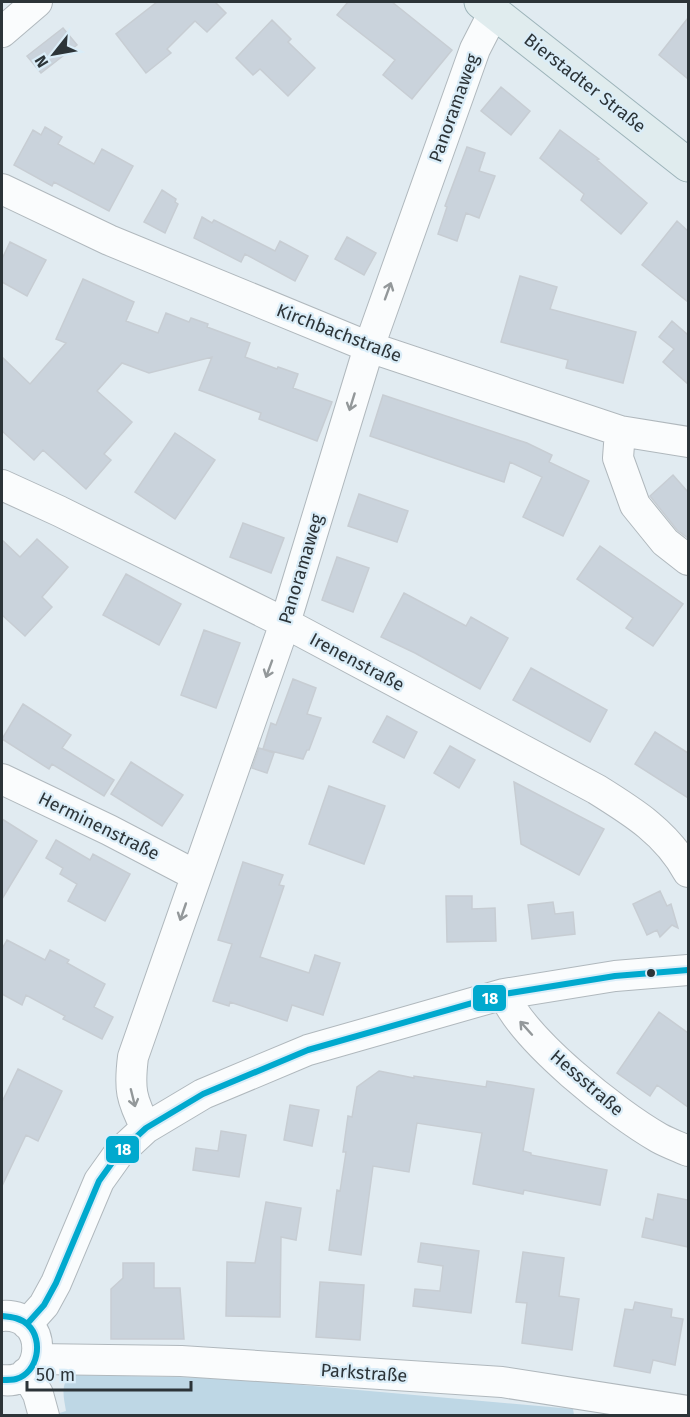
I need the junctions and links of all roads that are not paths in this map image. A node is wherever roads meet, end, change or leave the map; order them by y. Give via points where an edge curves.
1 (37, 2) edge
2 (488, 7) edge
3 (2, 32) edge
4 (688, 165) edge
5 (2, 189) edge
6 (369, 346) junction
7 (620, 431) junction
8 (688, 442) edge
9 (2, 485) edge
10 (688, 560) edge
11 (285, 623) junction
12 (2, 779) edge
13 (688, 872) edge
14 (195, 875) junction
15 (688, 970) edge
16 (504, 994) junction
17 (146, 1128) junction
18 (688, 1151) edge
19 (14, 1320) edge
20 (21, 1371) edge
21 (688, 1411) edge
22 (44, 1416) edge

1 - 3 street
2 - 4 main road, Bierstadter Straße
6 -> 2 street, Panoramaweg
5 - 6 street, Kirchbachstraße via 110,240
6 - 7 street, Kirchbachstraße
6 -> 11 street, Panoramaweg
7 - 8 street, Kirchbachstraße
7 - 10 street via 618,458 635,505 665,542
9 - 11 street, Irenenstraße
11 - 13 street, Irenenstraße via 596,789 636,814 671,845
11 -> 14 street, Panoramaweg
12 - 14 street, Herminenstraße
14 -> 17 street, Panoramaweg via 133,1057 131,1094
15 - 16 street via 615,976
16 - 17 street via 308,1050 203,1094
18 -> 16 street, Hessstraße via 660,1139 625,1116 568,1069 523,1026
17 - 19 street via 118,1153 99,1181 44,1305
19 - 20 street via 37,1340
20 - 21 street, Parkstraße via 181,1361 502,1382
20 - 22 street via 38,1394

